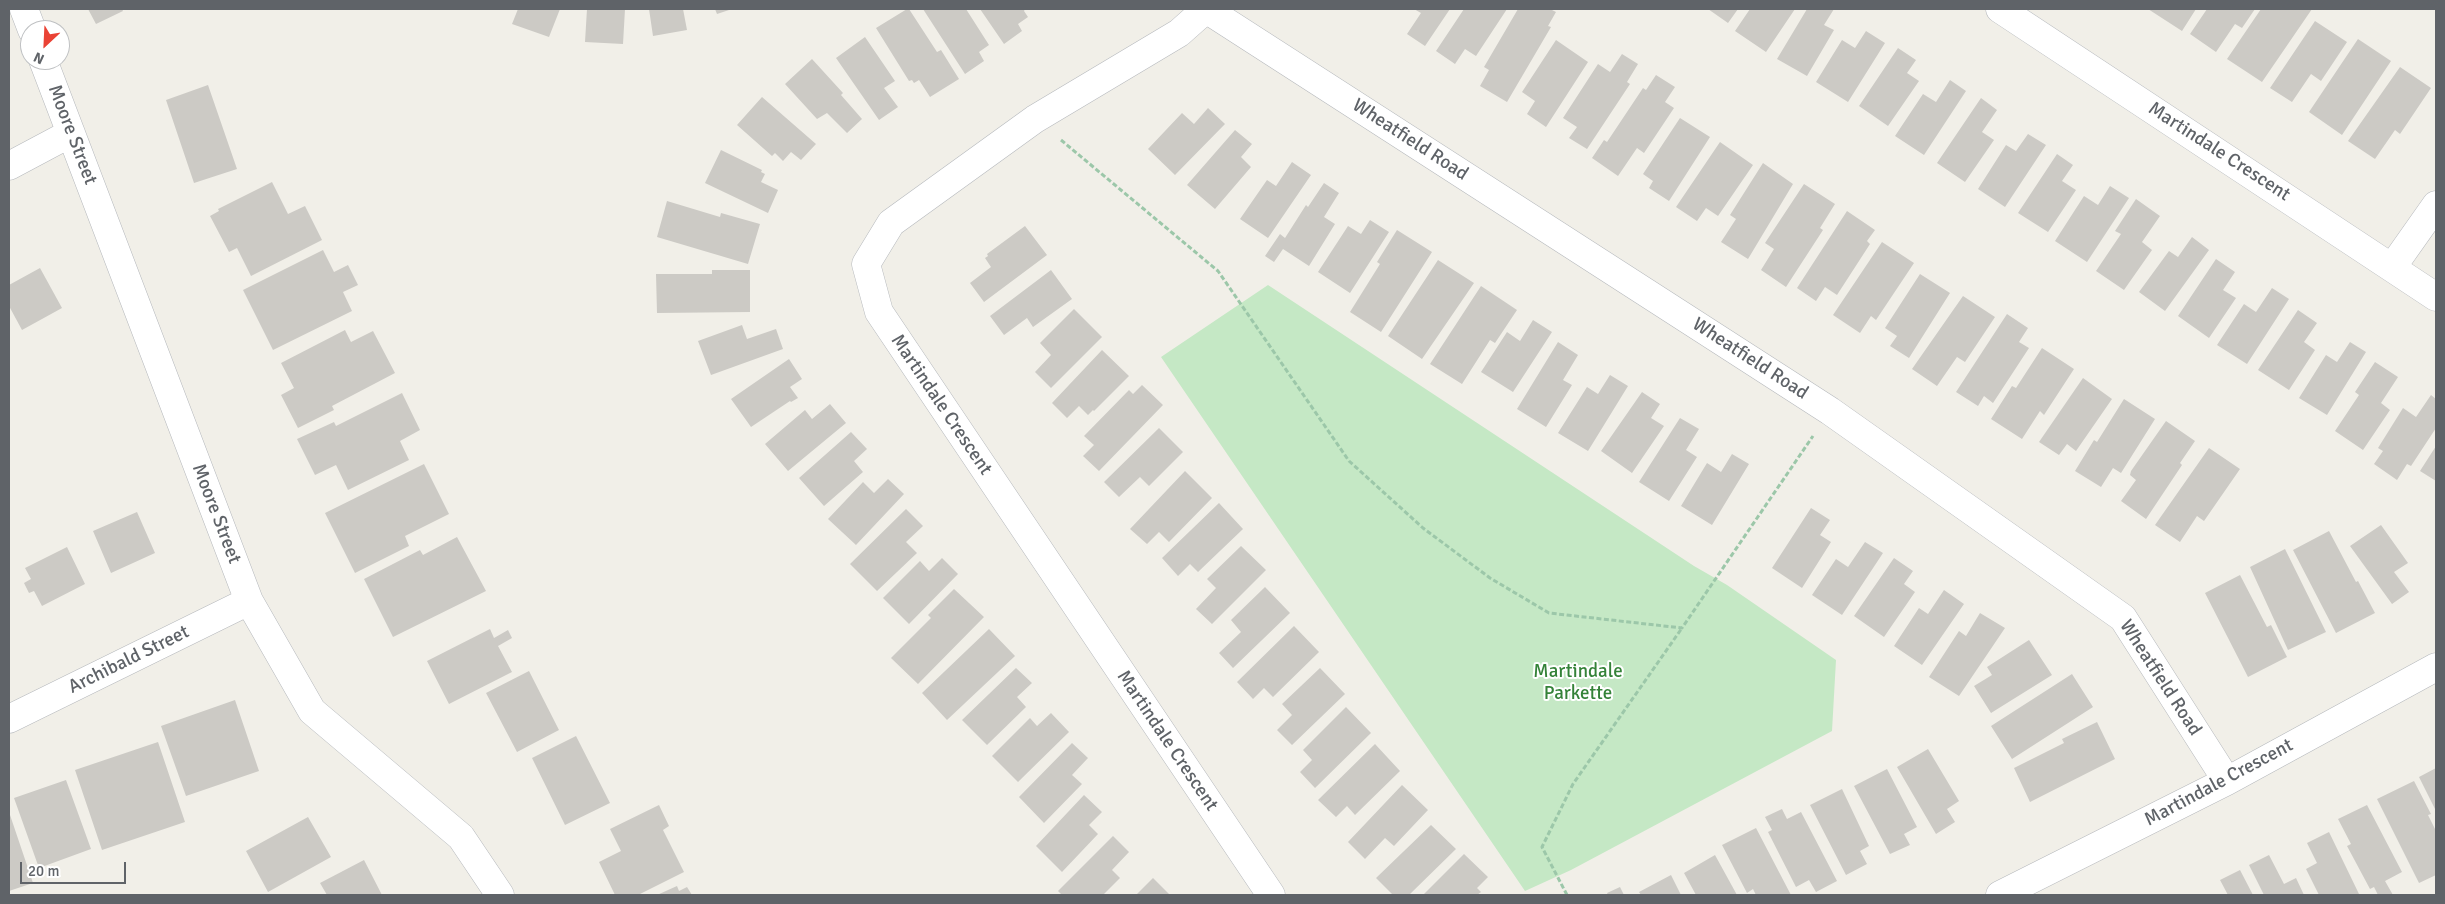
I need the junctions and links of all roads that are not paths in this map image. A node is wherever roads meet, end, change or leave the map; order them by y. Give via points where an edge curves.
1 (1206, 9) edge
2 (2000, 9) edge
3 (47, 70) edge
4 (71, 133) junction
5 (9, 166) edge
6 (2436, 205) edge
7 (2393, 266) junction
8 (2436, 296) edge
9 (249, 601) junction
10 (2436, 667) edge
11 (9, 719) edge
12 (2227, 781) junction
13 (500, 895) edge
14 (1271, 895) edge
15 (2000, 895) edge

1 - 12 street, Wheatfield Road via 1830,411 2123,618
1 - 14 street, Martindale Crescent via 1179,33 1035,119 890,223 866,264 879,312
2 - 7 street, Martindale Crescent
3 - 4 street, Moore Street
4 - 5 street
4 - 9 street, Moore Street
6 - 7 street
7 - 8 street, Martindale Crescent
9 - 11 street, Archibald Street
9 - 13 street, Moore Street via 312,711 461,837
10 - 12 street, Martindale Crescent
12 - 15 street, Martindale Crescent

